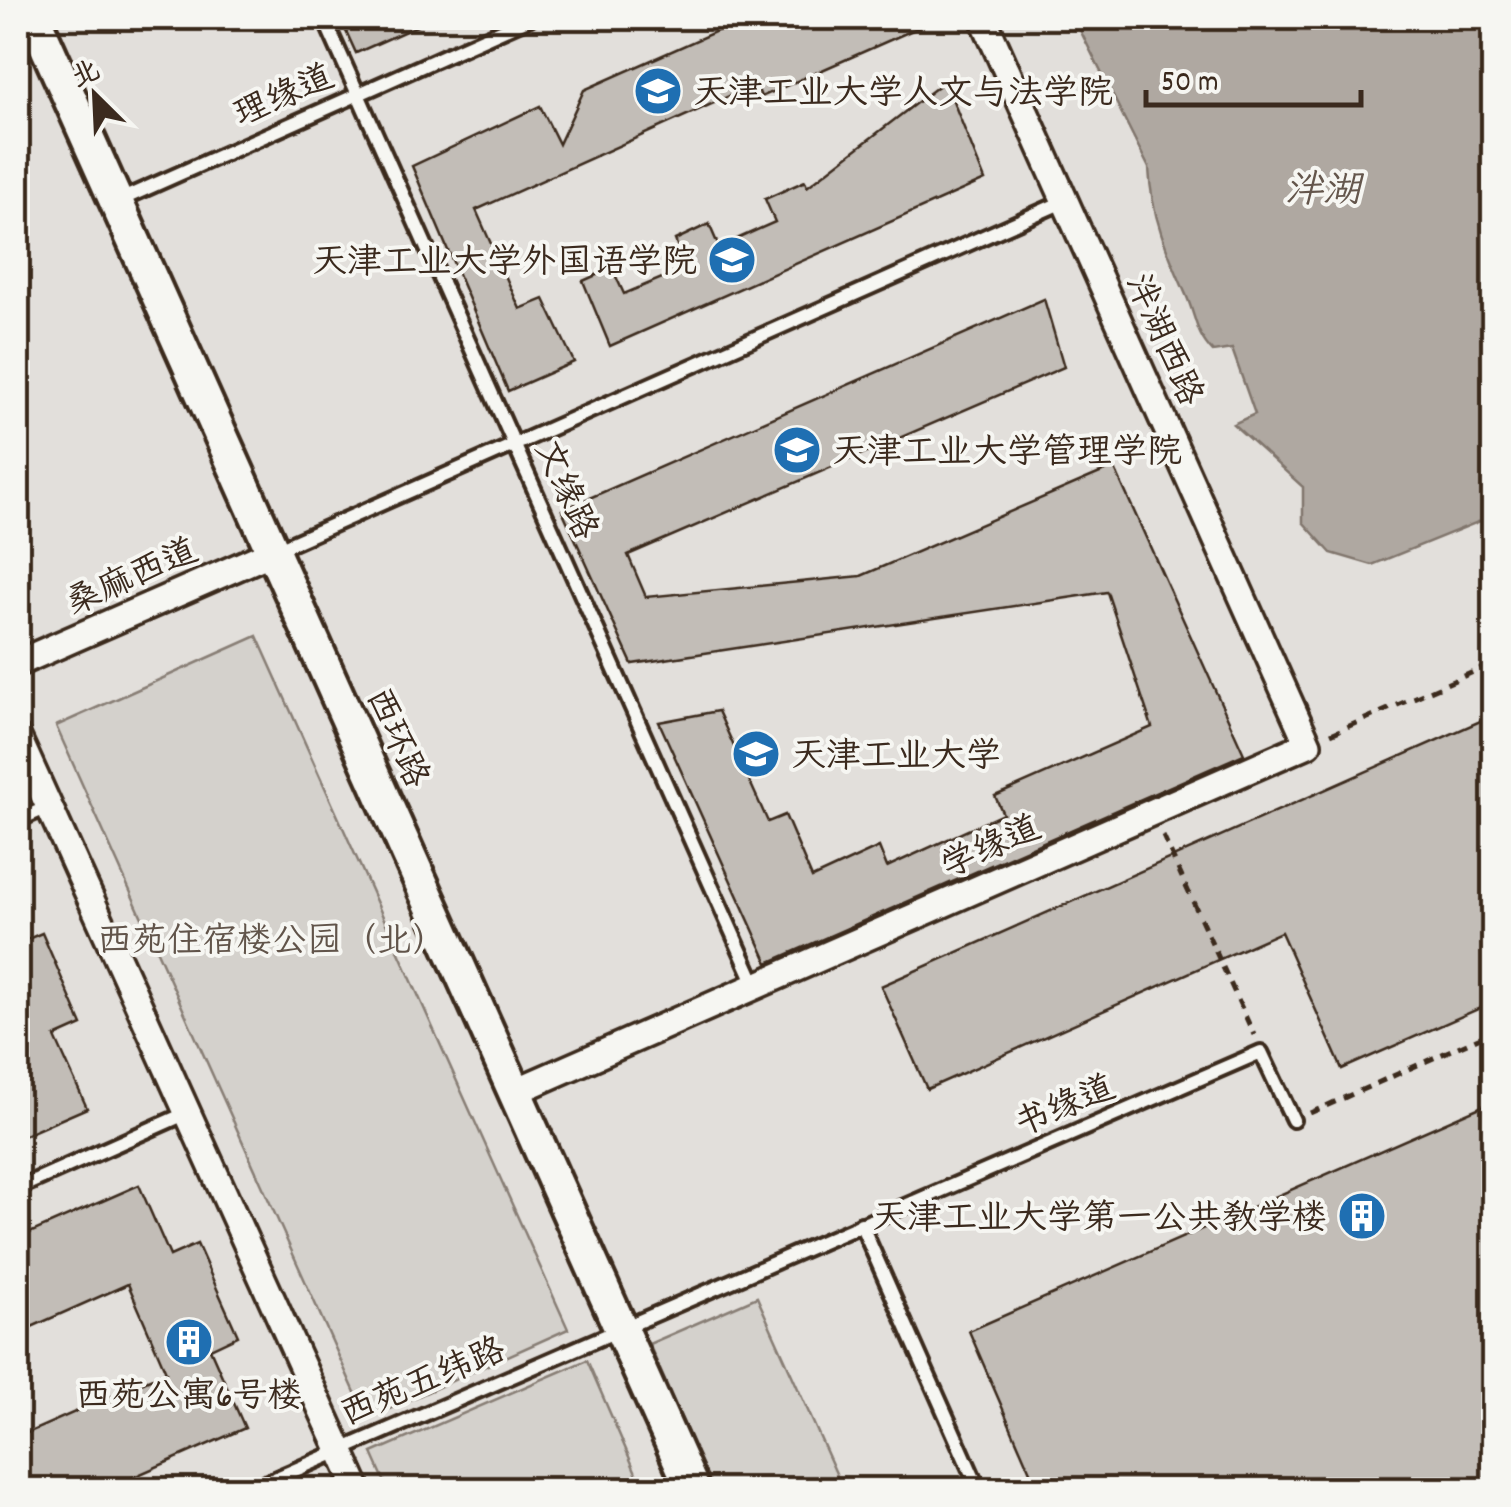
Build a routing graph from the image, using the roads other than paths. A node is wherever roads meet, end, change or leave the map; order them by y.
1 (34, 18) edge
2 (324, 18) edge
3 (530, 18) edge
4 (983, 18) edge
5 (358, 93) junction
6 (1066, 201) junction
7 (116, 202) junction
8 (515, 444) junction
9 (272, 552) junction
10 (18, 664) edge
11 (18, 738) edge
12 (1308, 744) joint
13 (48, 806) junction
14 (18, 820) edge
15 (756, 986) junction
16 (514, 1092) junction
17 (187, 1113) junction
18 (1293, 1120) road end
19 (18, 1188) edge
20 (861, 1224) junction
21 (620, 1327) junction
22 (339, 1449) junction
23 (248, 1490) edge
24 (358, 1490) edge
25 (693, 1490) edge
26 (979, 1490) edge

1 - 7 street, 西环路
2 - 5 lane, 文缘路
3 - 5 lane, 理缘道
4 - 6 street, 泮湖西路
5 - 7 lane, 理缘道
5 - 8 lane, 文缘路
6 - 8 lane
6 - 12 street, 泮湖西路
7 - 9 street, 西环路
8 - 9 lane
8 - 15 lane, 文缘路
9 - 10 street, 桑麻西道
9 - 16 street, 西环路
11 - 13 street
12 - 15 street, 学缘道
13 - 14 lane
13 - 17 street
15 - 16 street, 学缘道
16 - 21 street, 西环路
17 - 19 lane
17 - 22 street
18 - 20 lane, 书缘道
20 - 21 lane, 书缘道
20 - 26 lane
21 - 22 lane, 西苑五纬路
21 - 25 street, 西环路
22 - 23 lane, 西苑五纬路
22 - 24 street

